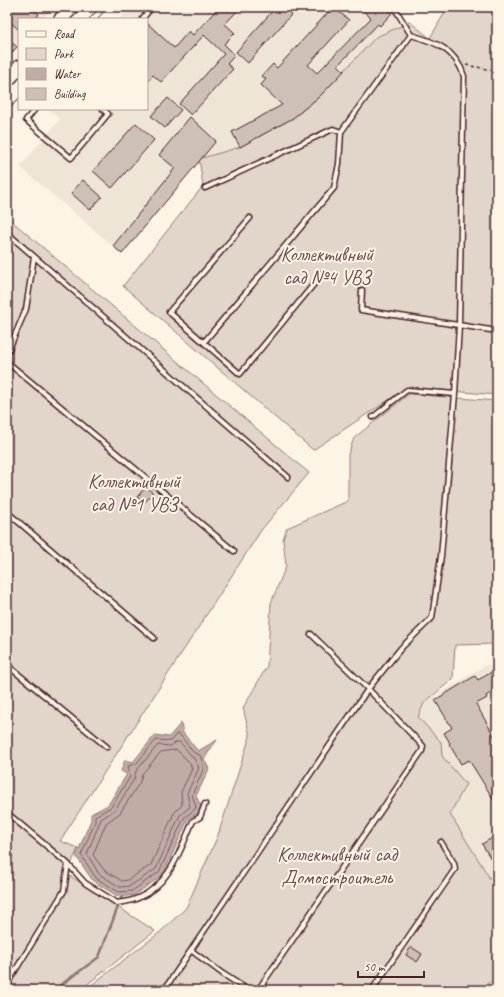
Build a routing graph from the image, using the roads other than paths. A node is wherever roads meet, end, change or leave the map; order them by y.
1 (72, 7) edge
2 (152, 7) edge
3 (394, 7) edge
4 (62, 18) edge
5 (143, 18) edge
6 (411, 35) junction
7 (18, 68) edge
8 (7, 81) edge
9 (34, 110) edge
10 (104, 110) edge
11 (341, 132) junction
12 (205, 188) dead end
13 (250, 218) dead end
14 (7, 233) edge
15 (34, 257) junction
16 (323, 273) dead end
17 (362, 290) dead end
18 (459, 324) junction
19 (497, 331) edge
20 (204, 342) junction
21 (7, 354) edge
22 (7, 362) edge
23 (455, 394) junction
24 (373, 418) dead end
25 (288, 477) dead end
26 (7, 512) edge
27 (234, 551) dead end
28 (311, 634) dead end
29 (154, 638) dead end
30 (7, 665) edge
31 (368, 689) junction
32 (107, 747) dead end
33 (205, 804) dead end
34 (7, 813) edge
35 (441, 842) dead end
36 (68, 864) junction
37 (192, 951) junction
38 (7, 984) edge
39 (164, 990) edge
40 (248, 990) edge
41 (258, 990) edge
42 (372, 990) edge

1 - 4 main road
2 - 5 lane
3 - 6 lane
6 - 11 lane
6 - 18 lane
7 - 8 main road
9 - 10 lane
11 - 12 lane
11 - 20 lane
13 - 20 lane
14 - 15 lane
15 - 21 lane
15 - 25 lane
16 - 20 lane
17 - 18 lane
18 - 19 lane
18 - 23 lane
22 - 27 lane
23 - 24 lane
23 - 31 lane
26 - 29 lane
28 - 31 lane
30 - 32 lane
31 - 37 lane
31 - 41 lane
33 - 36 lane
34 - 36 lane
35 - 42 lane
36 - 38 lane
37 - 39 lane
37 - 40 lane

